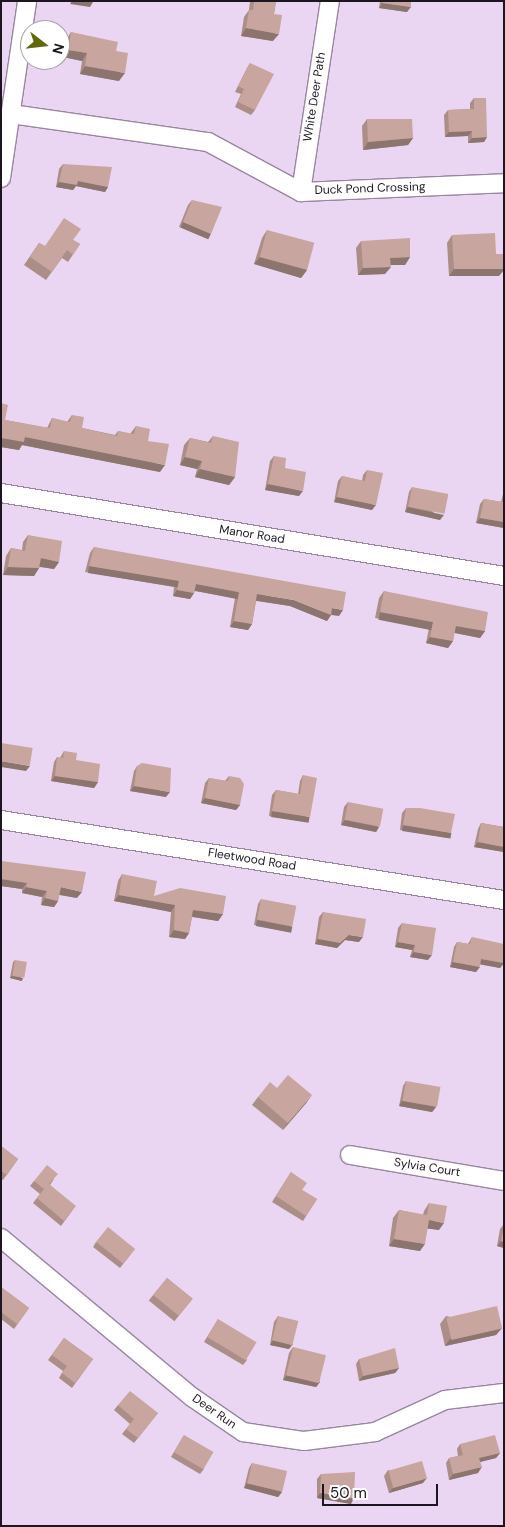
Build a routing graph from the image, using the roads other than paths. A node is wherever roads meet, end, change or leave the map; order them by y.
1 (27, 1) edge
2 (330, 1) edge
3 (11, 114) junction
4 (1, 178) edge
5 (504, 184) edge
6 (301, 192) junction
7 (1, 493) edge
8 (504, 576) edge
9 (1, 820) edge
10 (504, 900) edge
11 (350, 1155) dead end
12 (504, 1181) edge
13 (1, 1238) edge
14 (504, 1393) edge

1 - 3 street
2 - 6 street, White Deer Path
3 - 4 street
3 - 6 street, Duck Pond Crossing
5 - 6 street, Duck Pond Crossing
7 - 8 street, Manor Road
9 - 10 street, Fleetwood Road
11 - 12 street, Sylvia Court
13 - 14 street, Deer Run

